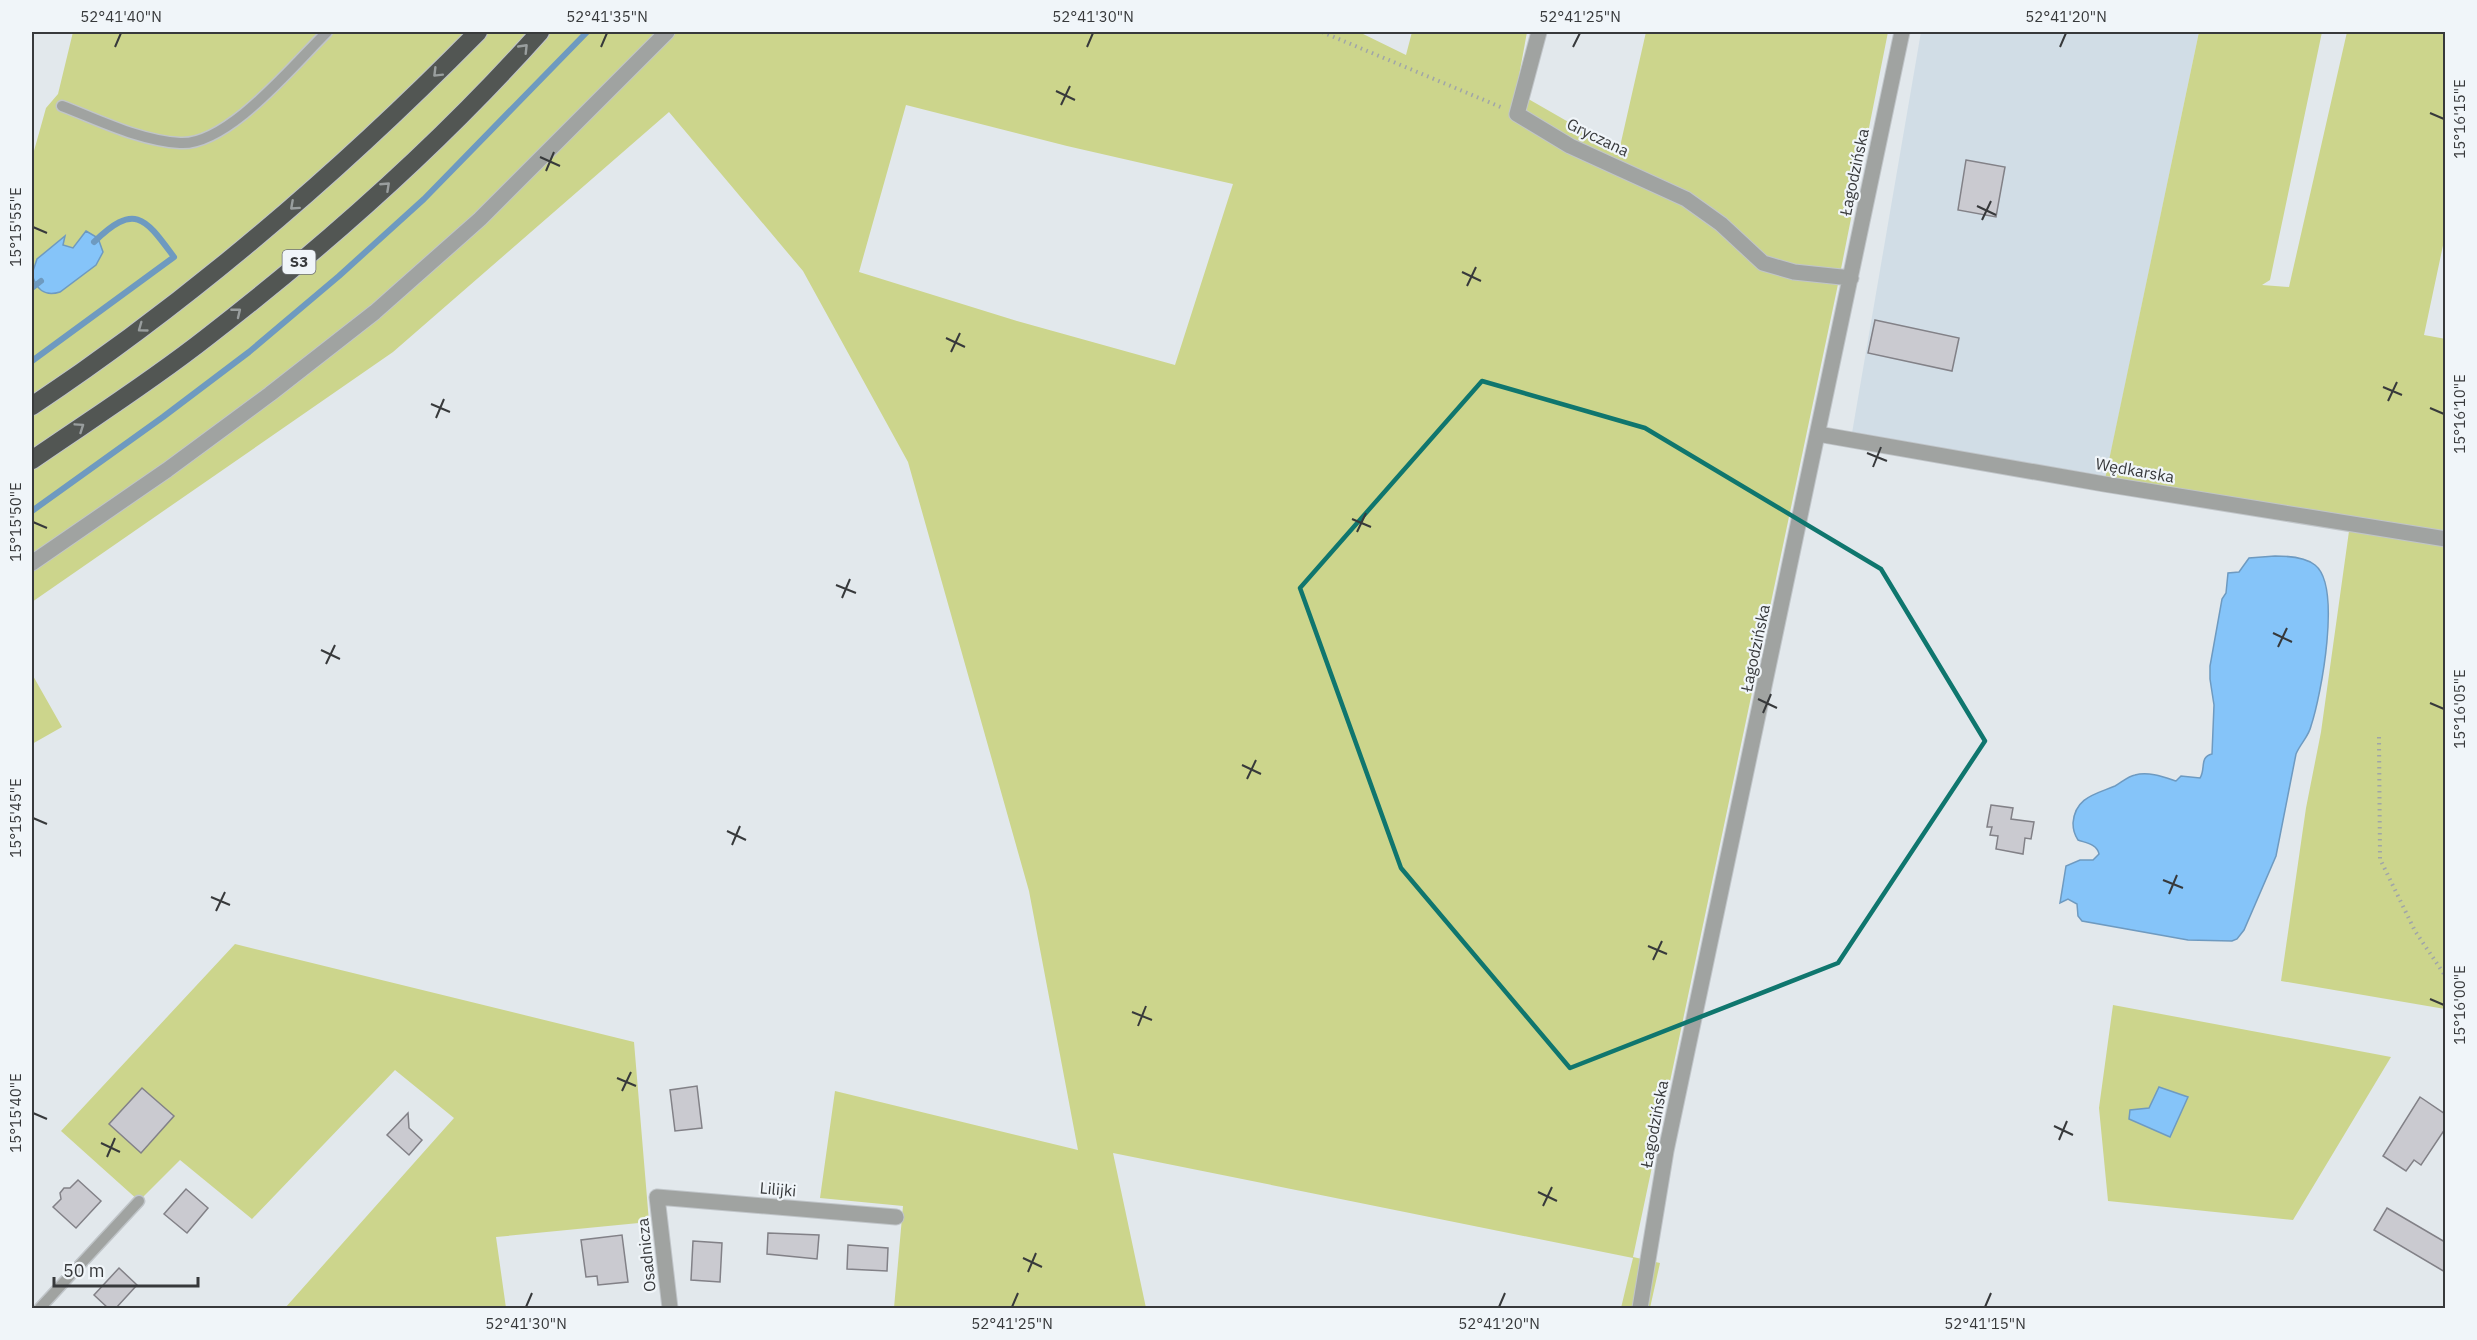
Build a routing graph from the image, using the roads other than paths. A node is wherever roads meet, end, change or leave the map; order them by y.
1 (327, 32) edge
2 (478, 32) edge
3 (540, 32) edge
4 (667, 32) edge
5 (1539, 32) edge
6 (1902, 32) edge
7 (62, 105) dead end
8 (1851, 278) junction
9 (32, 406) edge
10 (1818, 434) junction
11 (32, 460) edge
12 (2445, 539) edge
13 (32, 563) edge
14 (657, 1197) joint
15 (139, 1201) dead end
16 (896, 1217) dead end
17 (40, 1308) edge
18 (670, 1308) edge
19 (1640, 1308) edge

1 - 7 lane
2 -> 9 highway
11 -> 3 highway, S3
4 - 13 street
5 - 8 street, Gryczana
6 - 8 street, Łagodzińska
8 - 10 street, Łagodzińska
10 - 12 street, Wędkarska
10 - 19 street, Łagodzińska
14 - 16 street, Lilijki
14 - 18 street, Osadnicza
15 - 17 lane

